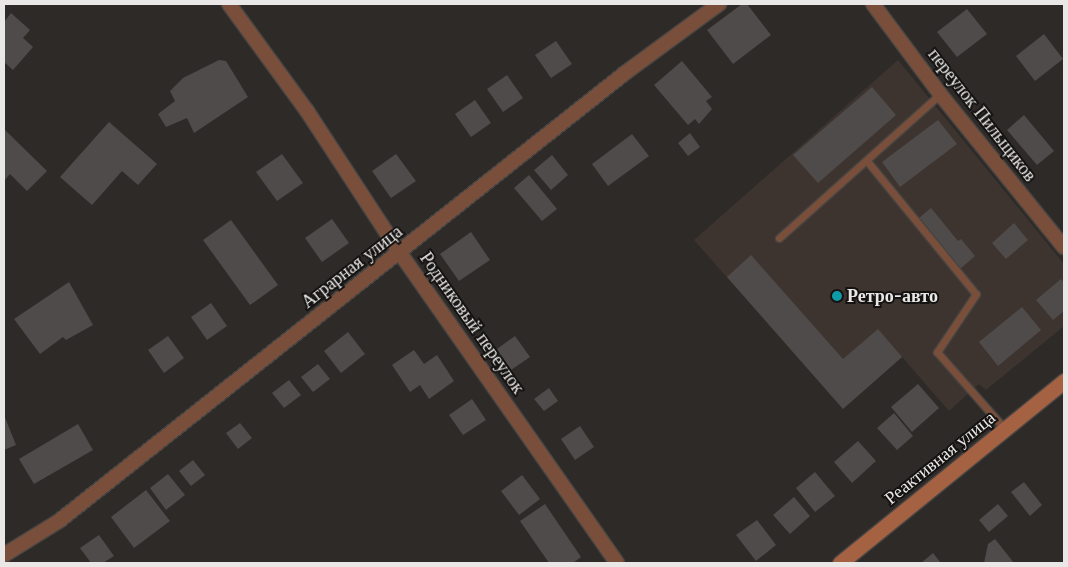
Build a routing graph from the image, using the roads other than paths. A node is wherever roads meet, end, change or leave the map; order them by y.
1 (228, 4) edge
2 (719, 4) edge
3 (873, 4) edge
4 (940, 94) junction
5 (867, 161) junction
6 (779, 238) dead end
7 (1064, 247) edge
8 (400, 253) junction
9 (1064, 381) edge
10 (1005, 429) junction
11 (4, 555) edge
12 (617, 563) edge
13 (840, 563) edge

1 - 8 street, Родниковый переулок
2 - 8 street, Аграрная улица
3 - 4 street, переулок Пильщиков
4 - 5 lane
4 - 7 street, переулок Пильщиков
5 - 6 lane
5 - 10 lane
8 - 11 street, Аграрная улица
8 - 12 street, Родниковый переулок
9 - 10 main road, Реактивная улица
10 - 13 main road, Реактивная улица

